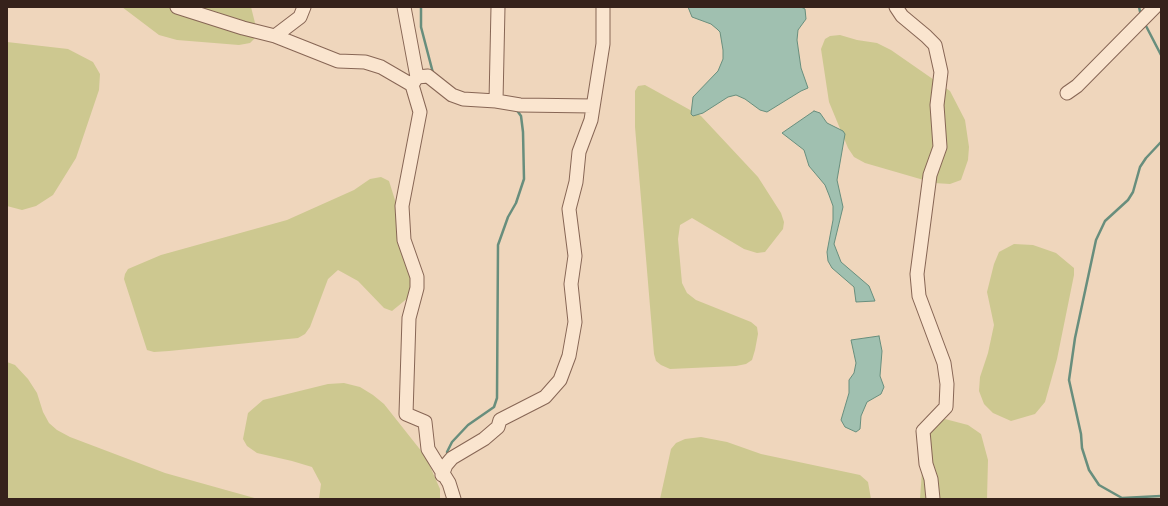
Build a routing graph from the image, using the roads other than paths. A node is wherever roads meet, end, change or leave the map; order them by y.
1 (177, 7) edge
2 (304, 7) edge
3 (404, 7) edge
4 (498, 7) edge
5 (603, 7) edge
6 (896, 7) edge
7 (1154, 7) edge
8 (275, 36) junction
9 (415, 81) junction
10 (1066, 93) dead end
11 (496, 101) junction
12 (593, 106) junction
13 (442, 475) junction
14 (454, 499) edge
15 (933, 499) edge

1 - 8 street
2 - 8 street
3 - 9 street
4 - 11 street
5 - 12 street
6 - 15 street
7 - 10 street
8 - 9 street
9 - 11 street
9 - 13 street
11 - 12 street
12 - 13 street
13 - 14 street

